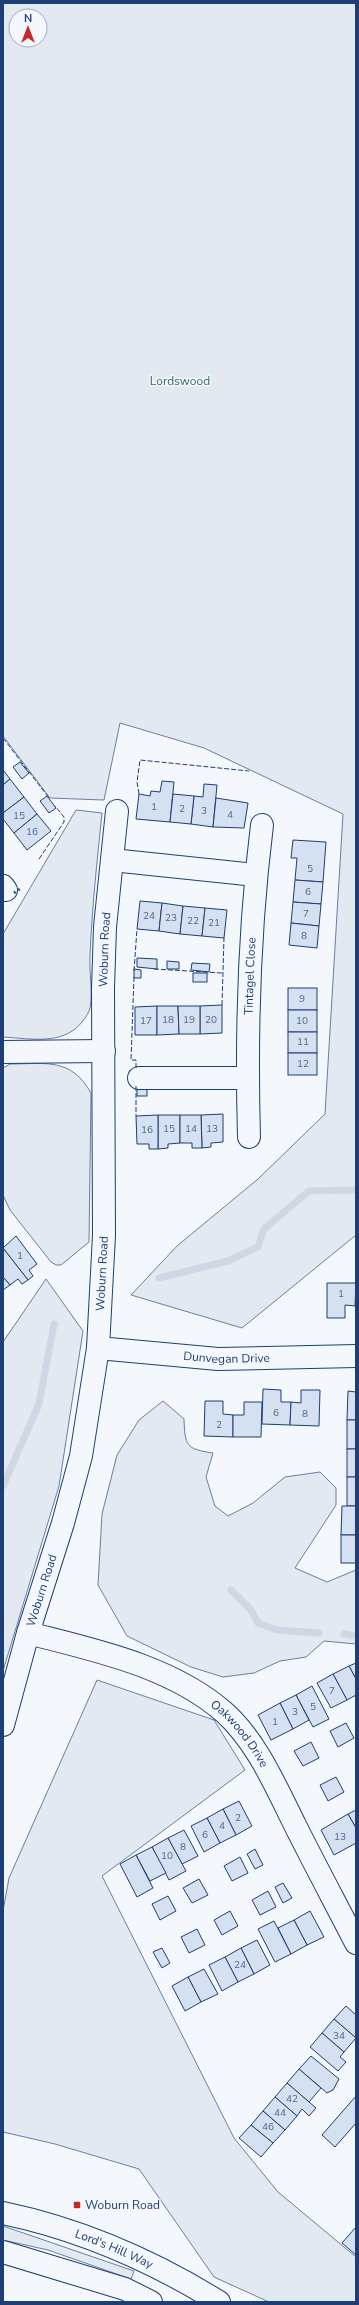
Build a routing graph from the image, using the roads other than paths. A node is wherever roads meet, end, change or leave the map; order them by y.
1 (116, 811) dead end
2 (262, 825) dead end
3 (112, 860) junction
4 (256, 875) junction
5 (104, 1051) junction
6 (3, 1052) edge
7 (139, 1078) dead end
8 (247, 1078) junction
9 (249, 1137) dead end
10 (98, 1348) junction
11 (356, 1356) edge
12 (28, 1633) junction
13 (3, 1724) edge
14 (356, 1943) edge
15 (3, 2213) edge
16 (3, 2252) edge
17 (151, 2302) edge
18 (219, 2302) edge

1 - 3 street, Woburn Road
2 - 4 street, Tintagel Close
3 - 4 street
3 - 5 street, Woburn Road
4 - 8 street, Tintagel Close
5 - 6 street
5 - 10 street, Woburn Road
7 - 8 street
8 - 9 street, Tintagel Close
10 - 11 street, Dunvegan Drive
10 - 12 street, Woburn Road
12 - 13 street, Woburn Road
12 - 14 street, Oakwood Drive
15 - 18 street, Lord's Hill Way
16 - 17 street

